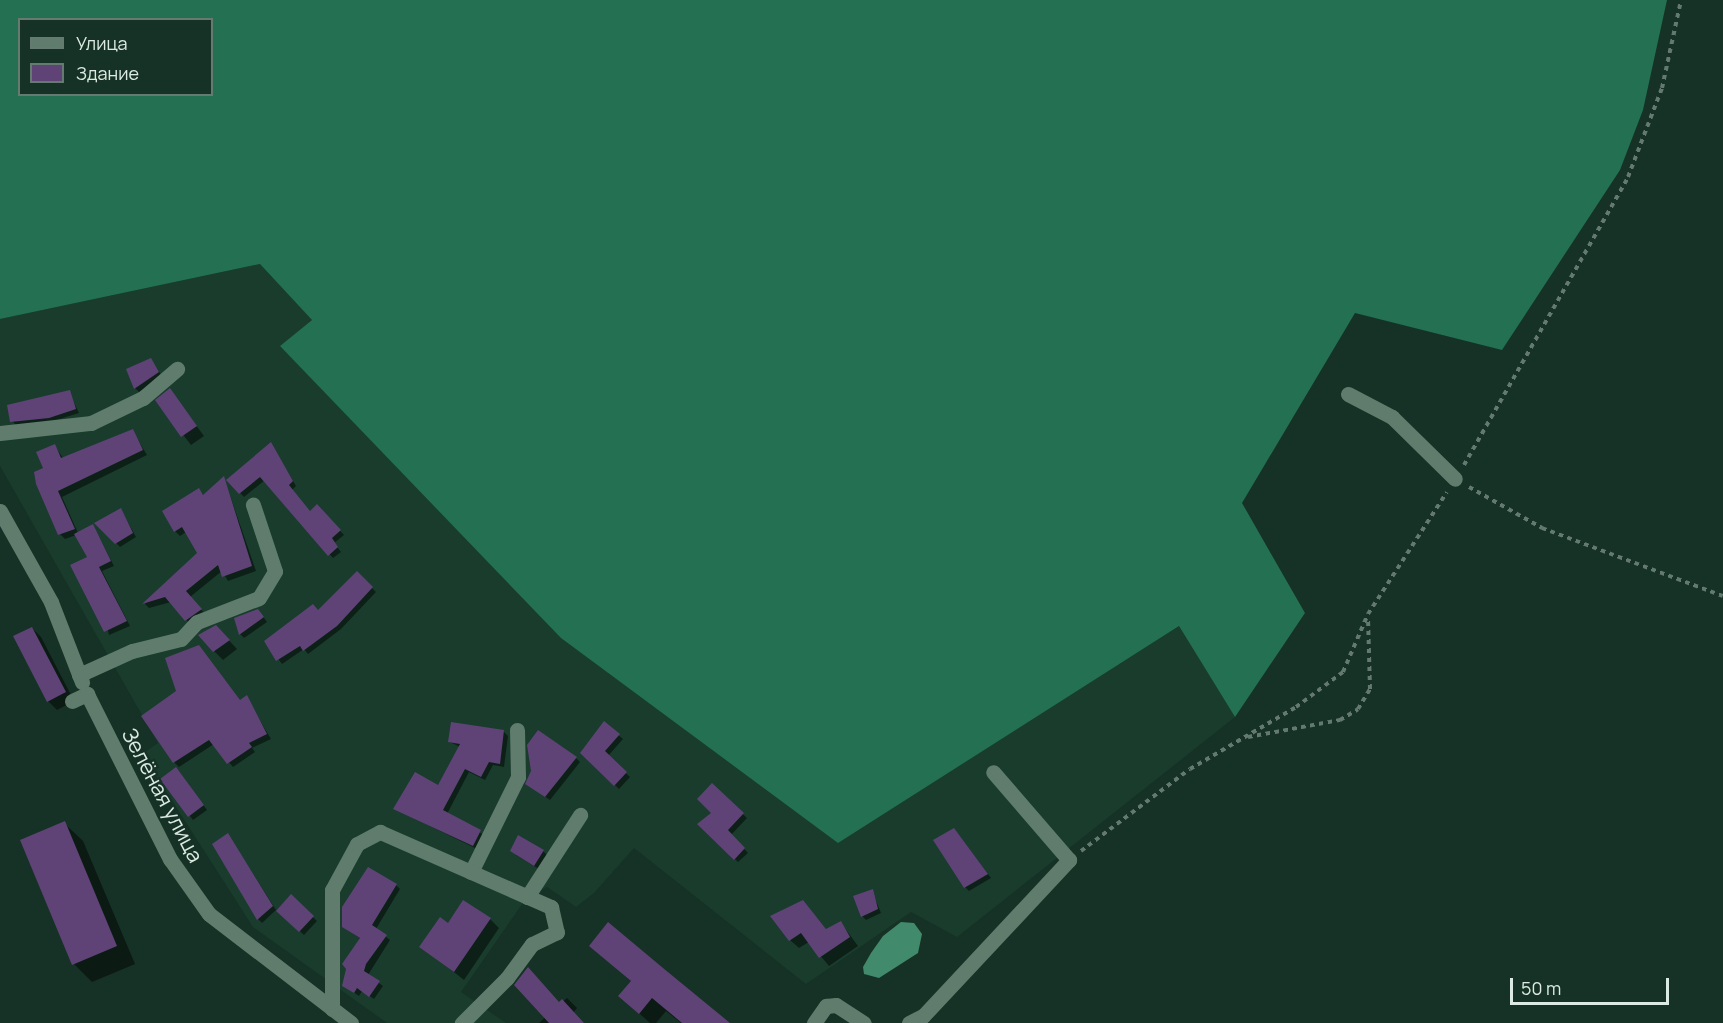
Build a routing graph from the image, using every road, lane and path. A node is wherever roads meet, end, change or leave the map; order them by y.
1 (177, 369) dead end
2 (1348, 393) dead end
3 (0, 434) edge
4 (1455, 479) joint
5 (253, 505) dead end
6 (0, 511) edge
7 (1723, 596) edge
8 (1368, 615) dead end
9 (79, 675) junction
10 (87, 694) junction
11 (72, 701) dead end
12 (518, 730) dead end
13 (1243, 738) dead end
14 (993, 772) dead end
15 (580, 815) dead end
16 (471, 872) junction
17 (527, 897) junction
18 (332, 1009) junction
19 (351, 1023) edge
20 (462, 1023) edge
21 (814, 1023) edge
22 (864, 1023) edge
23 (909, 1023) edge

1 - 3 street
2 - 4 street
4 - 7 path
5 - 9 street
6 - 9 street, Зелёная улица
8 - 13 path
9 - 10 street, Зелёная улица
10 - 11 street
10 - 18 street, Зелёная улица
12 - 16 street
14 - 23 street
15 - 17 street
16 - 17 street
16 - 18 street
17 - 20 street
18 - 19 street, Зелёная улица
21 - 22 street

